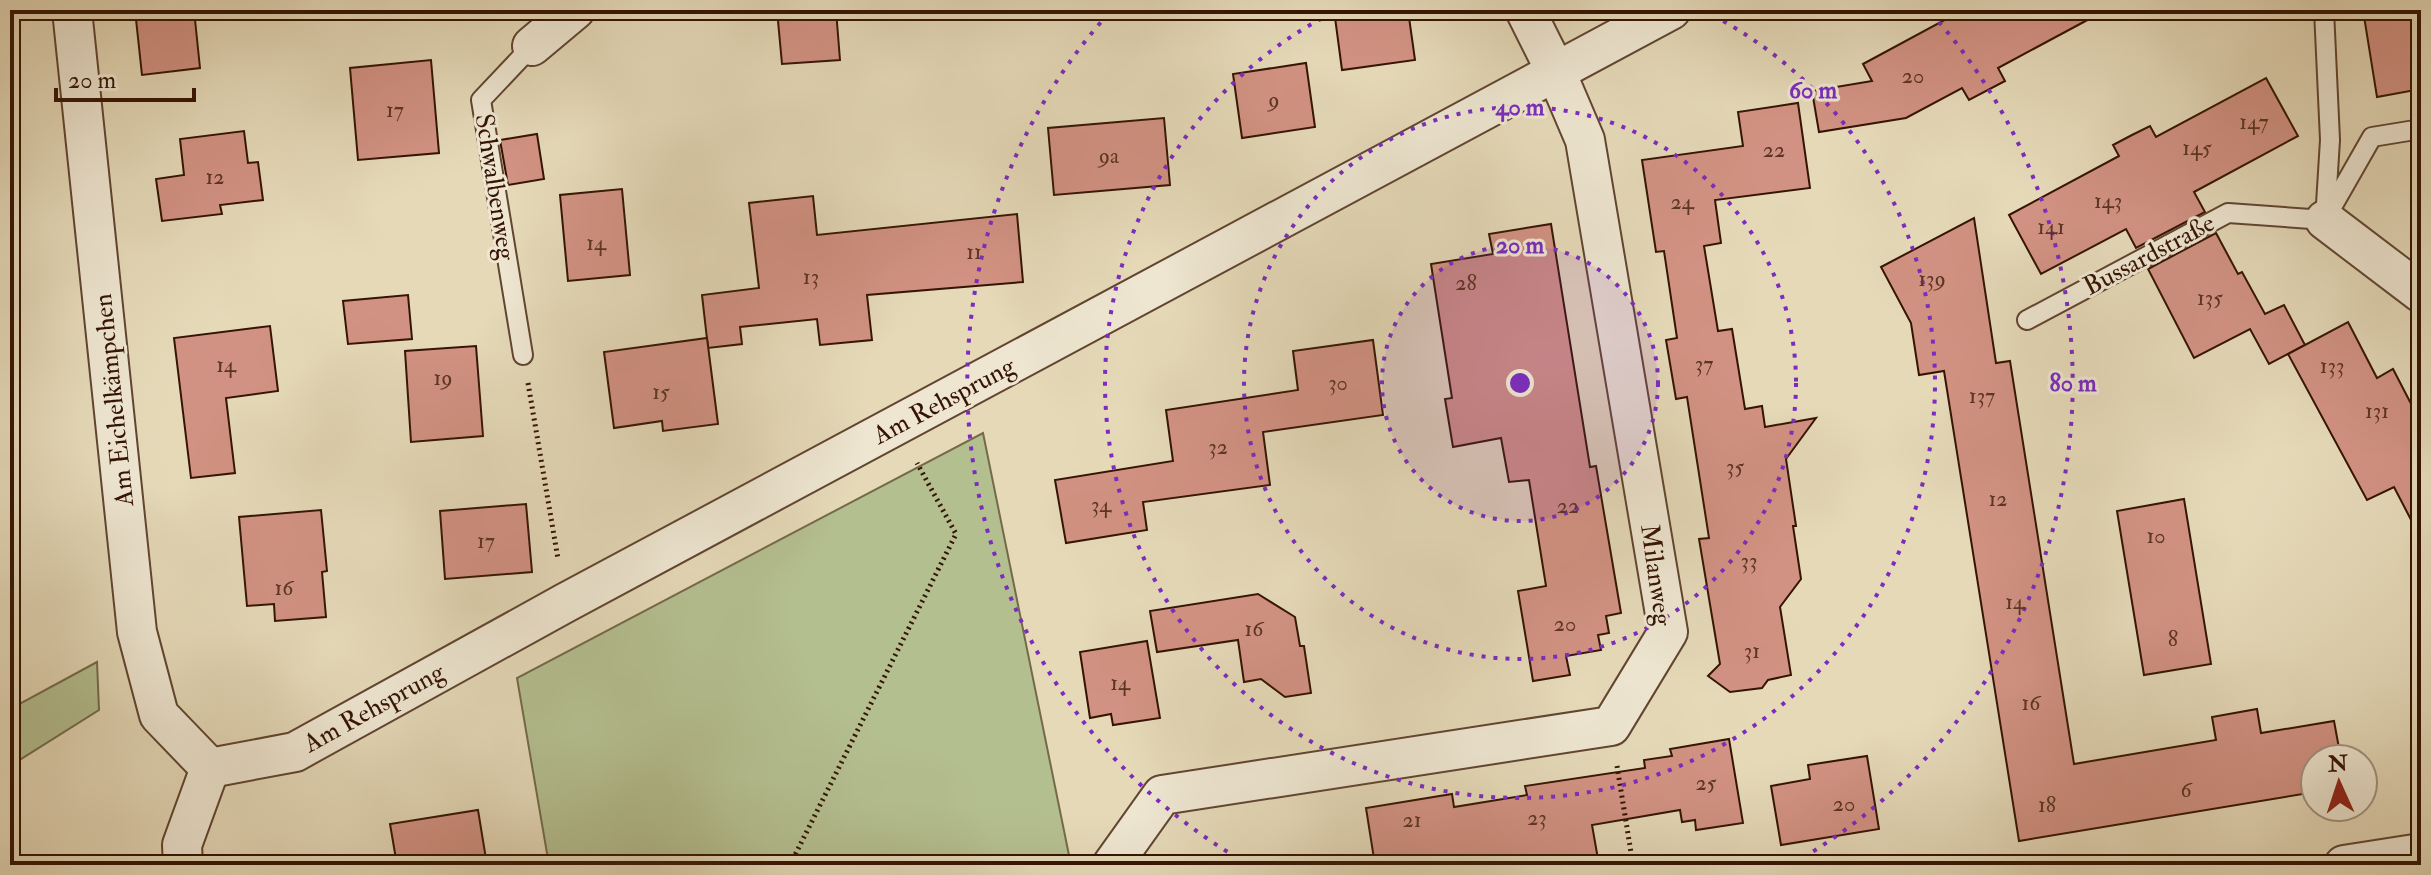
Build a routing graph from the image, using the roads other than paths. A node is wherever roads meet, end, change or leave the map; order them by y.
1 (72, 10) edge
2 (575, 10) edge
3 (1525, 10) edge
4 (1671, 10) edge
5 (2324, 10) edge
6 (532, 46) joint
7 (1556, 72) junction
8 (2421, 129) edge
9 (2325, 220) junction
10 (2421, 293) edge
11 (2027, 320) dead end
12 (523, 355) road end
13 (210, 768) junction
14 (2421, 853) edge
15 (183, 865) edge
16 (1112, 865) edge
17 (2344, 865) edge

1 - 13 street, Am Eichelkämpchen
2 - 6 street, Schwalbenweg
3 - 7 street
4 - 7 street, Am Rehsprung
5 - 9 lane
6 - 12 lane, Schwalbenweg
7 - 13 street, Am Rehsprung
7 - 16 street, Milanweg
8 - 9 lane
9 - 10 street
9 - 11 lane, Bussardstraße
13 - 15 street
14 - 17 street

